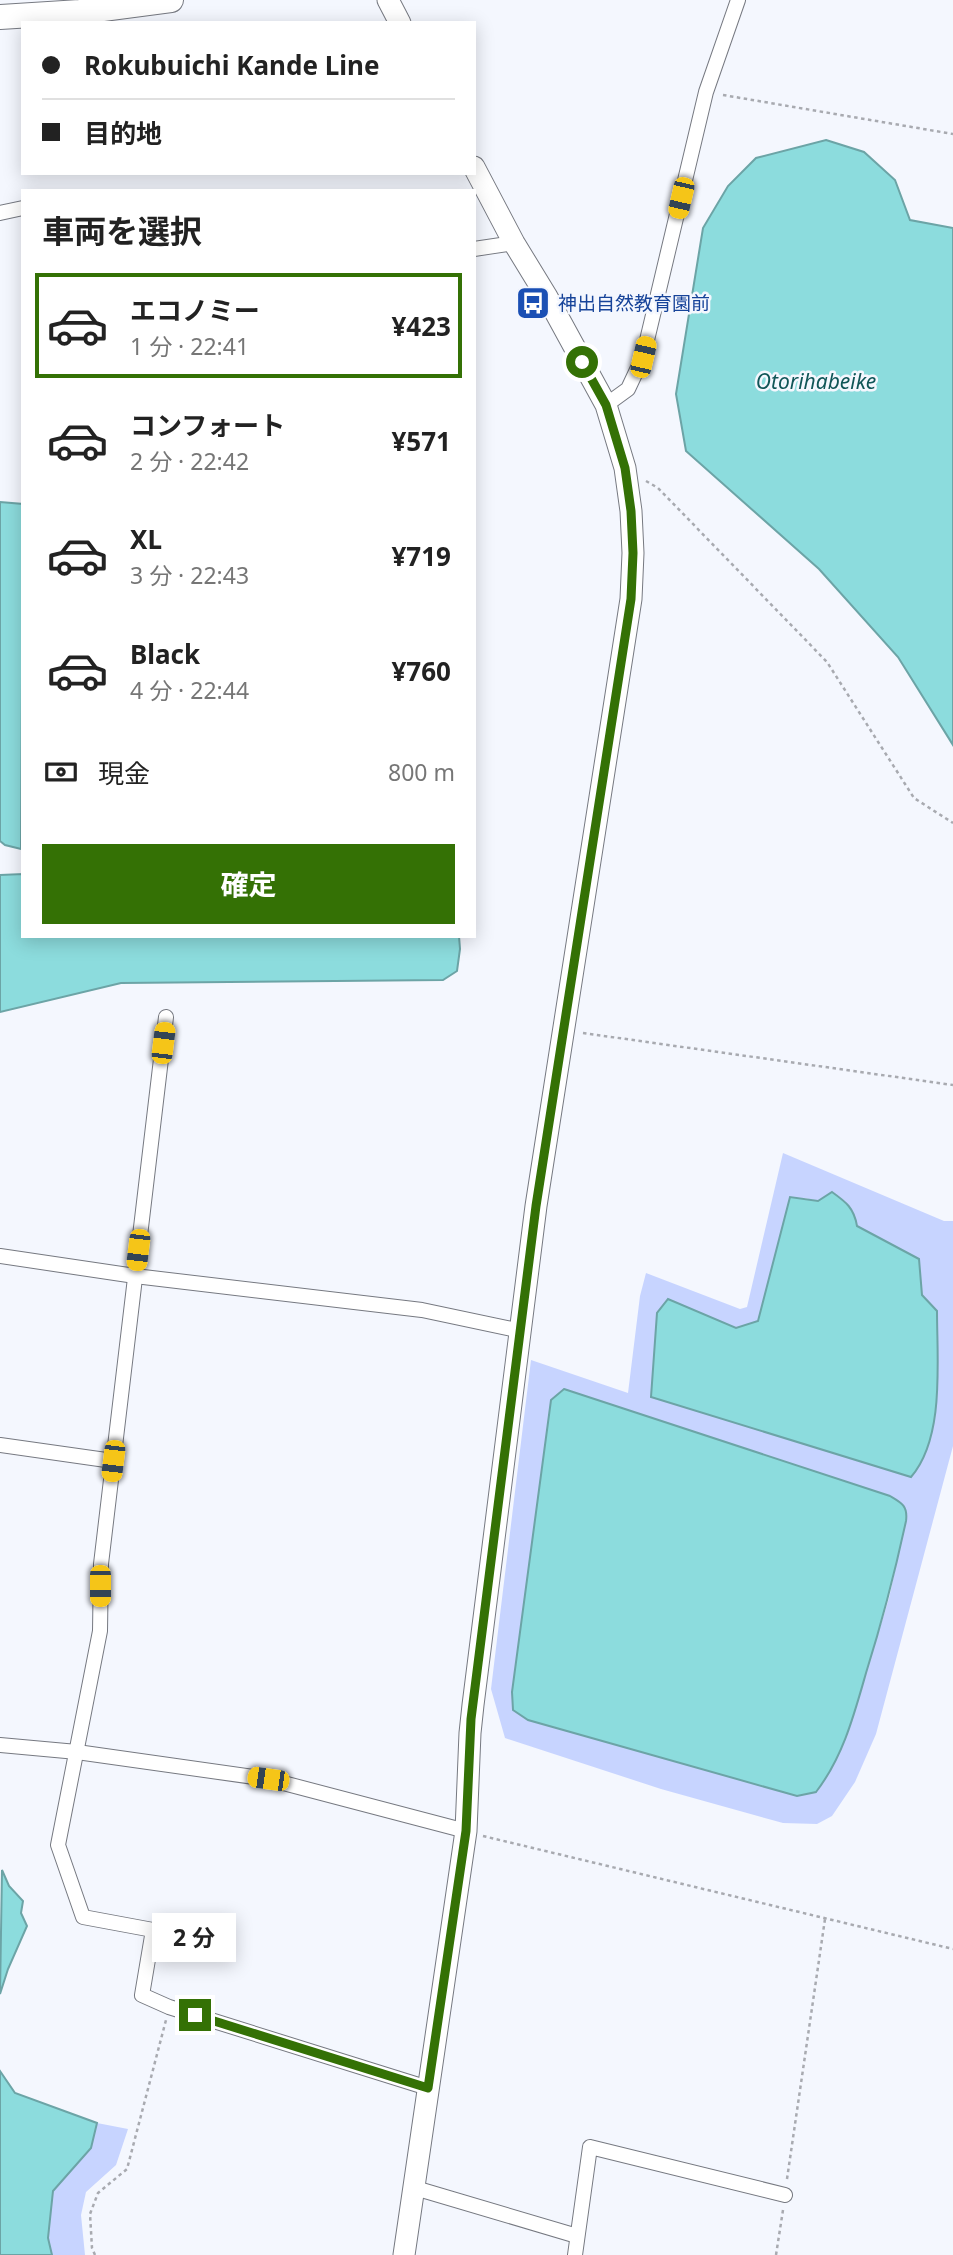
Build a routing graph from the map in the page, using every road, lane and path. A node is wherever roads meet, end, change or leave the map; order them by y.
1 (171, 0) edge
2 (388, 0) edge
3 (738, 0) edge
4 (0, 17) edge
5 (399, 21) edge
6 (706, 92) junction
7 (953, 134) edge
8 (476, 171) edge
9 (21, 208) edge
10 (0, 213) edge
11 (514, 243) junction
12 (476, 250) edge
13 (606, 405) junction
14 (625, 468) junction
15 (953, 823) edge
16 (166, 1017) dead end
17 (563, 1030) junction
18 (953, 1085) edge
19 (0, 1255) edge
20 (135, 1276) junction
21 (521, 1331) junction
22 (0, 1445) edge
23 (113, 1461) junction
24 (0, 1745) edge
25 (77, 1752) junction
26 (466, 1831) junction
27 (825, 1919) junction
28 (953, 1949) edge
29 (169, 2007) junction
30 (428, 2088) junction
31 (415, 2188) junction
32 (785, 2195) junction
33 (577, 2236) junction
34 (95, 2255) edge
35 (404, 2255) edge
36 (575, 2255) edge
37 (776, 2255) edge

1 - 4 highway
2 - 5 main road
3 - 6 street
6 - 7 path
6 - 13 street
8 - 11 main road
9 - 10 street
11 - 12 street
11 - 13 main road
13 - 14 main road
14 - 15 path
14 - 17 main road
16 - 20 street
17 - 18 path
17 - 21 main road
19 - 20 street
20 - 21 street
20 - 23 street
21 - 26 main road
22 - 23 street
23 - 25 street
24 - 25 street
25 - 26 street
25 - 29 street
26 - 27 path
26 - 30 main road
27 - 28 path
27 - 32 path
29 - 30 street
29 - 34 path
30 - 31 main road
31 - 33 street
31 - 35 main road
32 - 33 street
32 - 37 path
33 - 36 street

